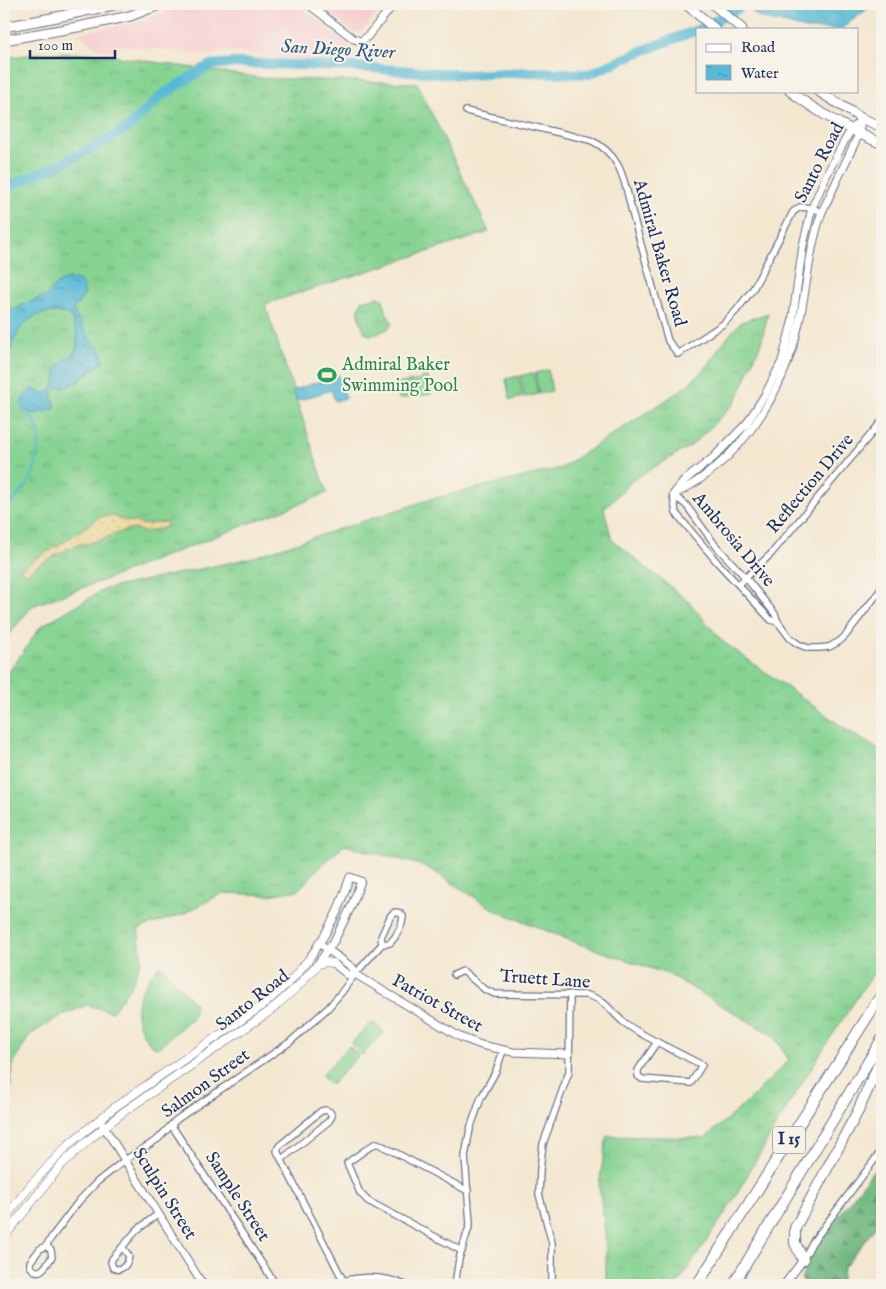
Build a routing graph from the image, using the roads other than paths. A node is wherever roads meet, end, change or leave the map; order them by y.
1 (118, 4) edge
2 (161, 4) edge
3 (308, 4) edge
4 (394, 4) edge
5 (686, 4) edge
6 (714, 4) edge
7 (4, 27) edge
8 (714, 28) edge
9 (741, 28) edge
10 (4, 40) edge
11 (791, 92) edge
12 (820, 92) edge
13 (466, 112) dead end
14 (861, 118) junction
15 (882, 127) edge
16 (855, 132) junction
17 (882, 144) edge
18 (812, 208) junction
19 (822, 212) junction
20 (882, 421) edge
21 (673, 494) junction
22 (746, 578) junction
23 (739, 584) junction
24 (882, 588) edge
25 (778, 622) junction
26 (319, 943) junction
27 (382, 944) junction
28 (328, 949) junction
29 (309, 959) joint
30 (333, 963) joint
31 (317, 965) junction
32 (354, 974) junction
33 (454, 975) dead end
34 (570, 994) junction
35 (882, 994) edge
36 (882, 1039) edge
37 (657, 1042) junction
38 (503, 1051) junction
39 (569, 1054) junction
40 (882, 1057) edge
41 (99, 1119) junction
42 (172, 1126) junction
43 (104, 1128) junction
44 (882, 1150) edge
45 (282, 1158) junction
46 (125, 1160) junction
47 (468, 1191) junction
48 (158, 1214) junction
49 (4, 1219) edge
50 (4, 1237) edge
51 (46, 1246) junction
52 (122, 1247) dead end
53 (462, 1251) junction
54 (803, 1260) junction
55 (344, 1280) junction
56 (203, 1285) edge
57 (276, 1285) edge
58 (327, 1285) edge
59 (405, 1285) edge
60 (455, 1285) edge
61 (552, 1285) edge
62 (696, 1285) edge
63 (732, 1285) edge
64 (784, 1285) edge

1 - 7 main road
2 - 10 main road
3 - 4 street
5 - 8 main road
6 - 9 main road
11 - 16 main road
12 - 14 main road
13 - 18 street, Admiral Baker Road
14 - 15 main road
14 - 16 street, Santo Road
16 - 17 main road
16 - 18 street, Santo Road
16 - 19 street, Santo Road
18 - 19 street
18 - 21 street, Santo Road
19 - 21 street, Santo Road
20 - 22 street, Reflection Drive
21 - 22 street, Ambrosia Drive
21 - 23 street, Ambrosia Drive
22 - 23 street, Reflection Drive
22 - 25 street, Ambrosia Drive
23 - 25 street, Ambrosia Drive
24 - 25 street, Ambrosia Drive
26 - 28 street, Patriot Street
26 - 28 street, Santo Road
26 - 29 street, Santo Road
27 - 27 street, Salmon Street
27 - 32 street, Salmon Street
28 - 31 street, Santo Road
28 - 32 street, Patriot Street
29 - 41 main road, Santo Road
30 - 31 main road
30 - 32 street, Patriot Street
31 - 43 main road, Santo Road
32 - 38 street, Patriot Street
32 - 42 street, Salmon Street
33 - 34 street, Truett Lane
34 - 37 street, Truett Lane
34 - 39 street
35 - 62 highway, I 15
36 - 63 highway, I 15
37 - 37 street, Truett Lane
38 - 39 street, Patriot Street
38 - 47 street
39 - 61 street
40 - 54 highway
41 - 43 street, Sculpin Street
41 - 49 main road, Santo Road
42 - 46 street, Salmon Street
42 - 57 street, Sample Street
43 - 46 street, Sculpin Street
43 - 50 main road, Santo Road
44 - 54 street
45 - 45 street
45 - 55 street
46 - 48 street, Sculpin Street
46 - 51 street, Salmon Street
47 - 53 street
47 - 53 street
48 - 52 street
48 - 56 street, Sculpin Street
51 - 51 street, Salmon Street
53 - 60 street
54 - 64 street
55 - 58 street
55 - 59 street

